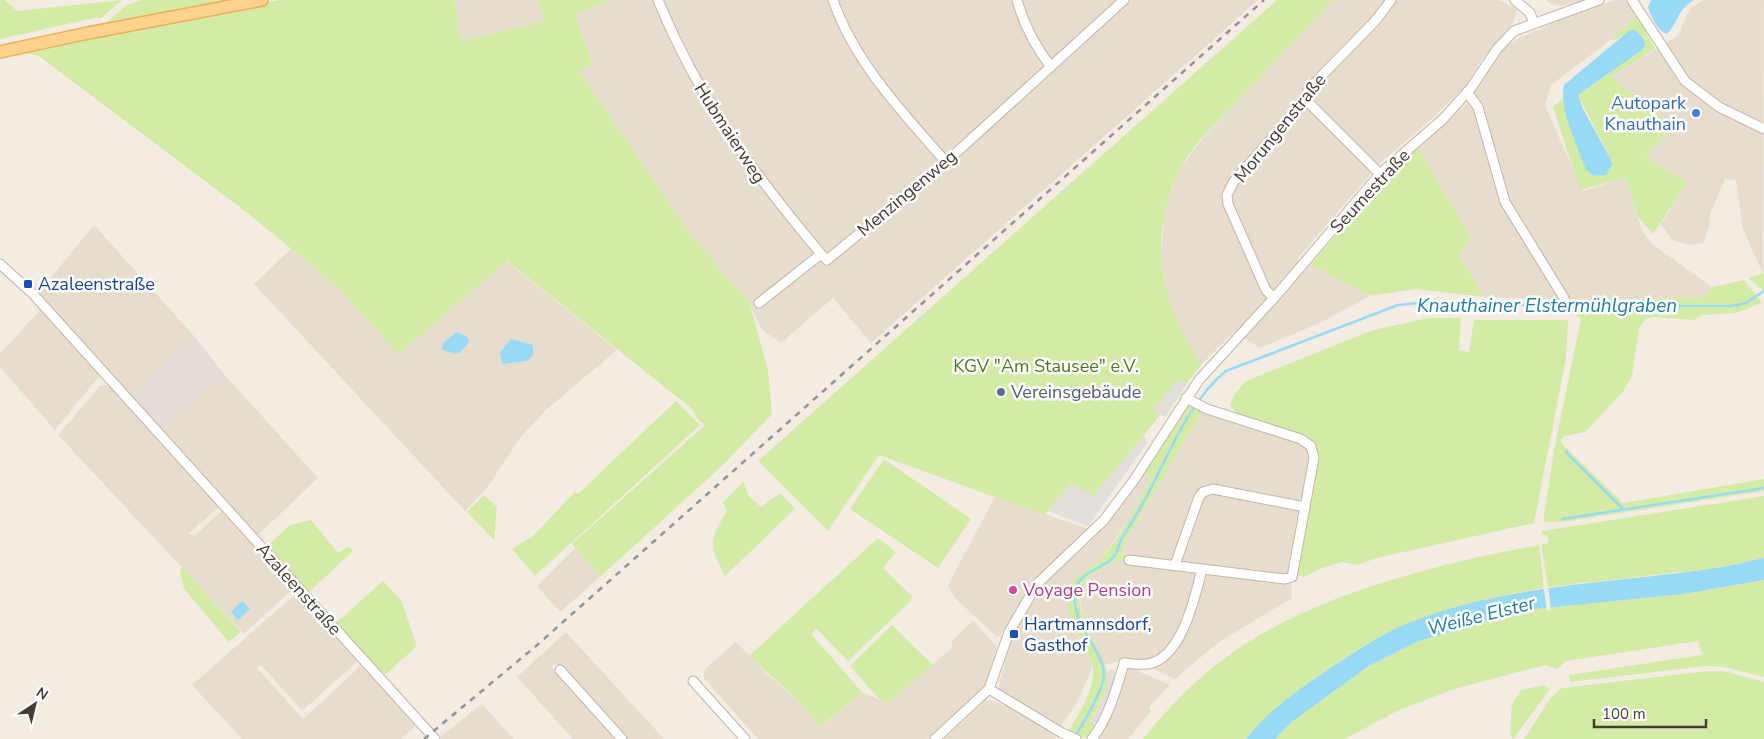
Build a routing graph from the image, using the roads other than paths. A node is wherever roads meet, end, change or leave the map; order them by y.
1 (262, 0) edge
2 (658, 0) edge
3 (833, 0) edge
4 (1017, 0) edge
5 (1124, 0) edge
6 (1391, 0) edge
7 (1515, 0) edge
8 (1600, 0) edge
9 (1632, 0) edge
10 (1534, 23) junction
11 (0, 52) edge
12 (1052, 67) junction
13 (1467, 92) junction
14 (1306, 100) junction
15 (1764, 129) edge
16 (946, 162) junction
17 (1380, 174) junction
18 (820, 254) junction
19 (0, 264) edge
20 (1274, 298) junction
21 (759, 303) dead end
22 (1565, 304) dead end
23 (1194, 402) junction
24 (1305, 507) junction
25 (1129, 560) dead end
26 (1175, 565) junction
27 (1202, 569) junction
28 (560, 670) dead end
29 (693, 681) dead end
30 (989, 689) junction
31 (1067, 737) edge
32 (434, 739) edge
33 (622, 739) edge
34 (746, 739) edge
35 (935, 739) edge
36 (1092, 739) edge

1 - 11 main road
2 - 18 street, Hubmaierweg
3 - 16 street
4 - 12 street
5 - 12 street, Menzingenweg
6 - 14 street, Morungenstraße
7 - 10 street
8 - 10 street, Seumestraße
9 - 15 street
10 - 13 street, Seumestraße
12 - 16 street, Menzingenweg
13 - 17 street, Seumestraße
13 - 22 street
14 - 17 street
14 - 20 street, Morungenstraße
16 - 18 street, Menzingenweg
17 - 20 street, Seumestraße
18 - 21 street, Menzingenweg
19 - 32 street, Azaleenstraße
20 - 23 street, Seumestraße
23 - 24 street
23 - 30 street, Seumestraße
24 - 26 street
24 - 27 street
25 - 26 street
26 - 27 street
27 - 36 street
28 - 33 street
29 - 34 street
30 - 31 street
30 - 35 street

